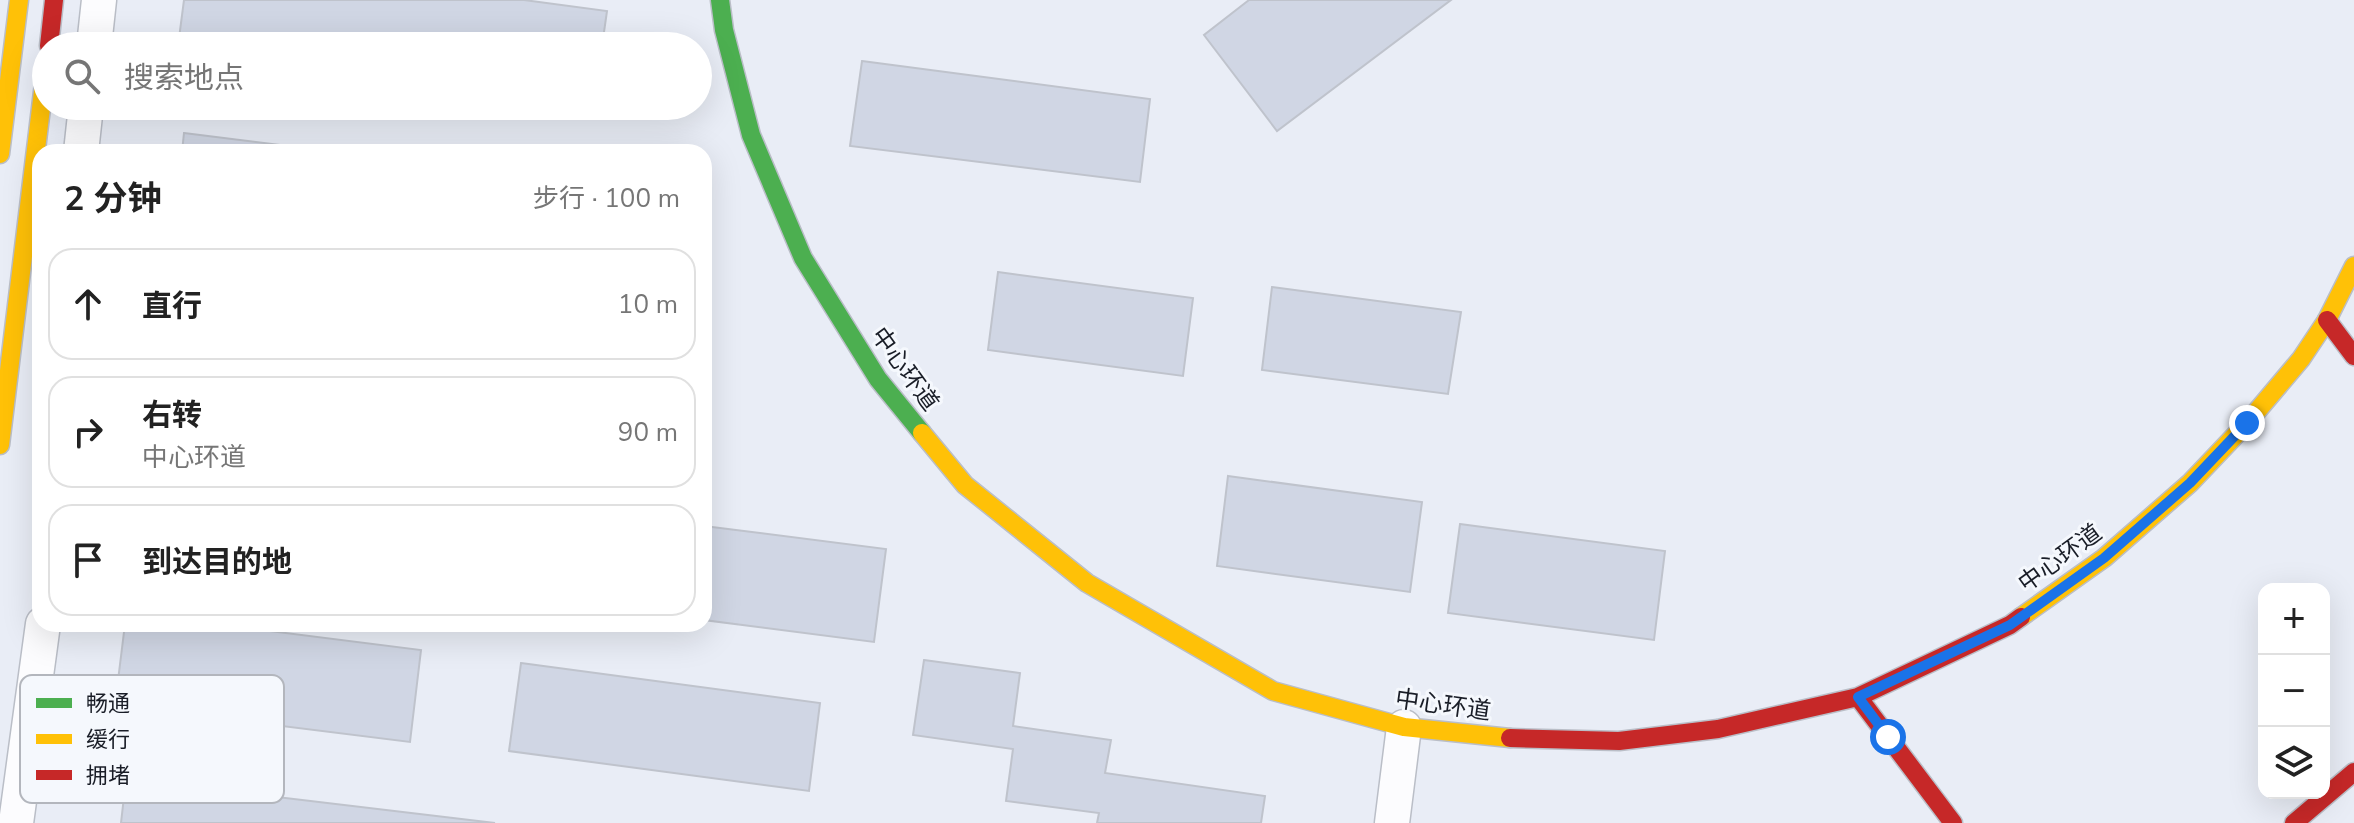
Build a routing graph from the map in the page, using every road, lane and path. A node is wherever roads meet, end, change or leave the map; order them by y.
1 (19, 0) edge
2 (54, 0) edge
3 (99, 0) edge
4 (720, 0) edge
5 (51, 32) edge
6 (96, 32) edge
7 (40, 120) edge
8 (84, 120) edge
9 (37, 144) edge
10 (82, 144) edge
11 (0, 154) edge
12 (32, 182) edge
13 (2354, 266) edge
14 (2327, 320) junction
15 (2354, 356) edge
16 (0, 445) edge
17 (42, 632) edge
18 (36, 675) edge
19 (1858, 697) junction
20 (1404, 727) junction
21 (2354, 772) edge
22 (20, 794) edge
23 (16, 823) edge
24 (1392, 823) edge
25 (1953, 823) edge
26 (2294, 823) edge

1 - 11 street
2 - 5 street
3 - 6 street
4 - 20 street, 中心环道
7 - 9 street
8 - 10 street
12 - 16 street
13 - 14 street, 中心环道
14 - 15 street
14 - 19 street, 中心环道
17 - 18 street
19 - 20 street, 中心环道
19 - 25 street
20 - 24 street
21 - 26 street
22 - 23 street

